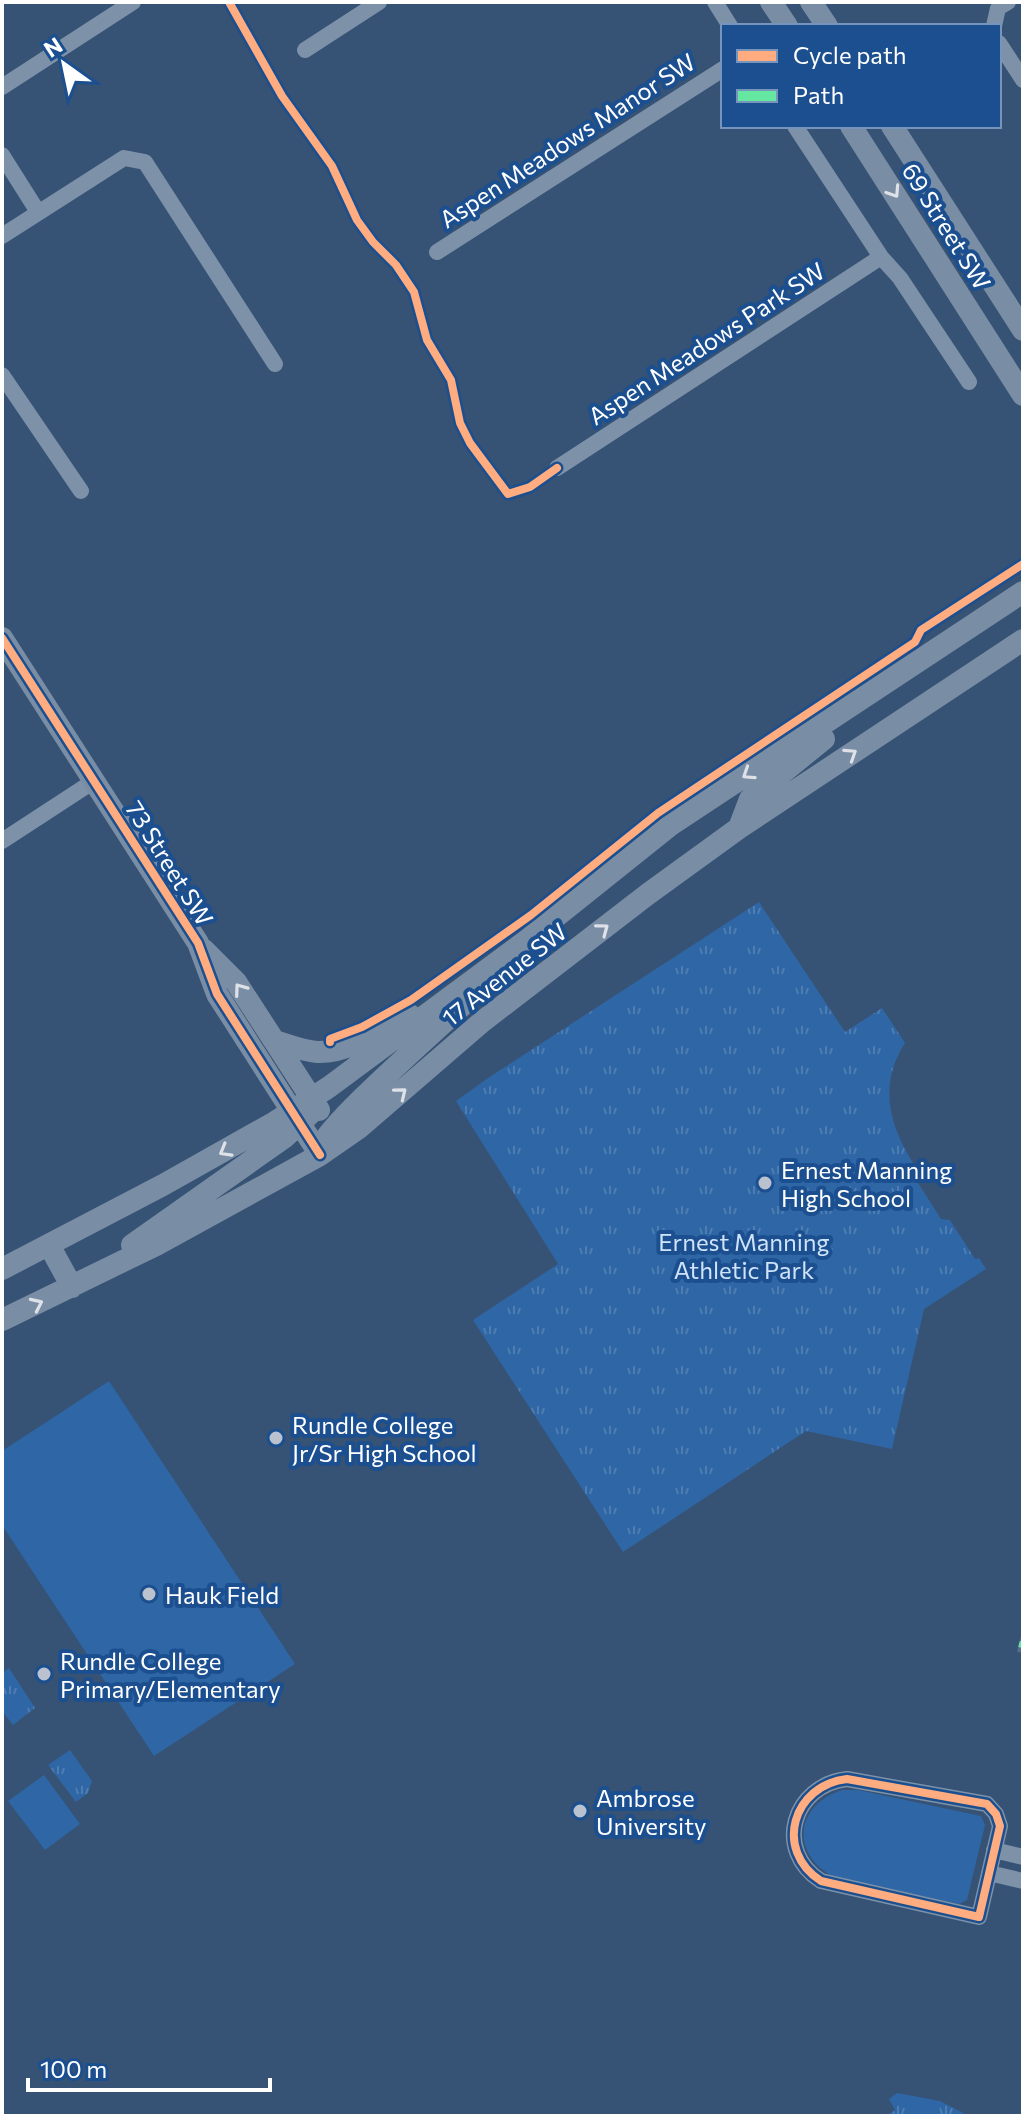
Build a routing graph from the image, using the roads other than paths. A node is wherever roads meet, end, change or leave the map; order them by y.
1 (133, 2) edge
2 (379, 2) edge
3 (715, 2) edge
4 (771, 2) edge
5 (1008, 2) edge
6 (729, 24) edge
7 (786, 24) edge
8 (994, 24) edge
9 (1001, 46) edge
10 (305, 50) dead end
11 (721, 70) edge
12 (1023, 80) edge
13 (2, 87) edge
14 (796, 128) edge
15 (852, 128) edge
16 (893, 128) edge
17 (2, 155) edge
18 (38, 212) junction
19 (2, 236) edge
20 (437, 252) dead end
21 (881, 257) junction
22 (1023, 330) edge
23 (275, 364) dead end
24 (2, 375) edge
25 (969, 382) dead end
26 (1023, 395) edge
27 (557, 468) dead end
28 (81, 491) dead end
29 (1023, 592) edge
30 (2, 638) edge
31 (953, 638) junction
32 (1023, 640) edge
33 (94, 781) junction
34 (739, 828) junction
35 (2, 841) edge
36 (527, 940) junction
37 (198, 943) junction
38 (471, 982) junction
39 (275, 1041) junction
40 (311, 1099) junction
41 (296, 1118) junction
42 (336, 1136) junction
43 (320, 1155) junction
44 (49, 1245) junction
45 (2, 1269) edge
46 (72, 1287) junction
47 (2, 1320) edge
48 (994, 1850) junction
49 (1023, 1857) edge
50 (989, 1873) junction
51 (1023, 1881) edge

1 - 13 street
2 - 10 street
3 - 6 street
4 - 7 main road
5 - 8 street
9 - 12 street
11 - 20 street, Aspen Meadows Manor SW
14 - 21 street
15 -> 26 main road, 69 Street SW
16 - 22 main road, 69 Street SW
17 - 18 street
18 - 19 street
18 - 23 street
21 - 25 street
21 - 27 street, Aspen Meadows Park SW
24 - 28 street
29 - 31 main road, 17 Avenue SW
30 - 33 main road, 73 Street SW
31 - 34 main road
31 -> 36 main road, 17 Avenue SW
34 -> 32 main road, 17 Avenue SW
33 - 35 street
33 - 37 main road, 73 Street SW
42 -> 34 main road, 17 Avenue SW
36 - 38 main road, 17 Avenue SW
36 - 42 main road
39 -> 37 main road, 73 Street SW
37 - 41 main road, 73 Street SW
38 - 39 main road
38 - 40 main road, 17 Avenue SW
39 - 40 main road, 73 Street SW
40 - 41 main road
40 - 42 main road, 73 Street SW
41 - 43 main road, 73 Street SW
41 -> 44 main road
41 - 46 main road
42 - 43 main road, 17 Avenue SW
43 - 46 main road, 17 Avenue SW
44 - 45 main road
44 - 46 main road
47 -> 46 main road, 17 Avenue SW
48 - 49 street
48 - 50 street
48 - 50 street
50 - 51 street

